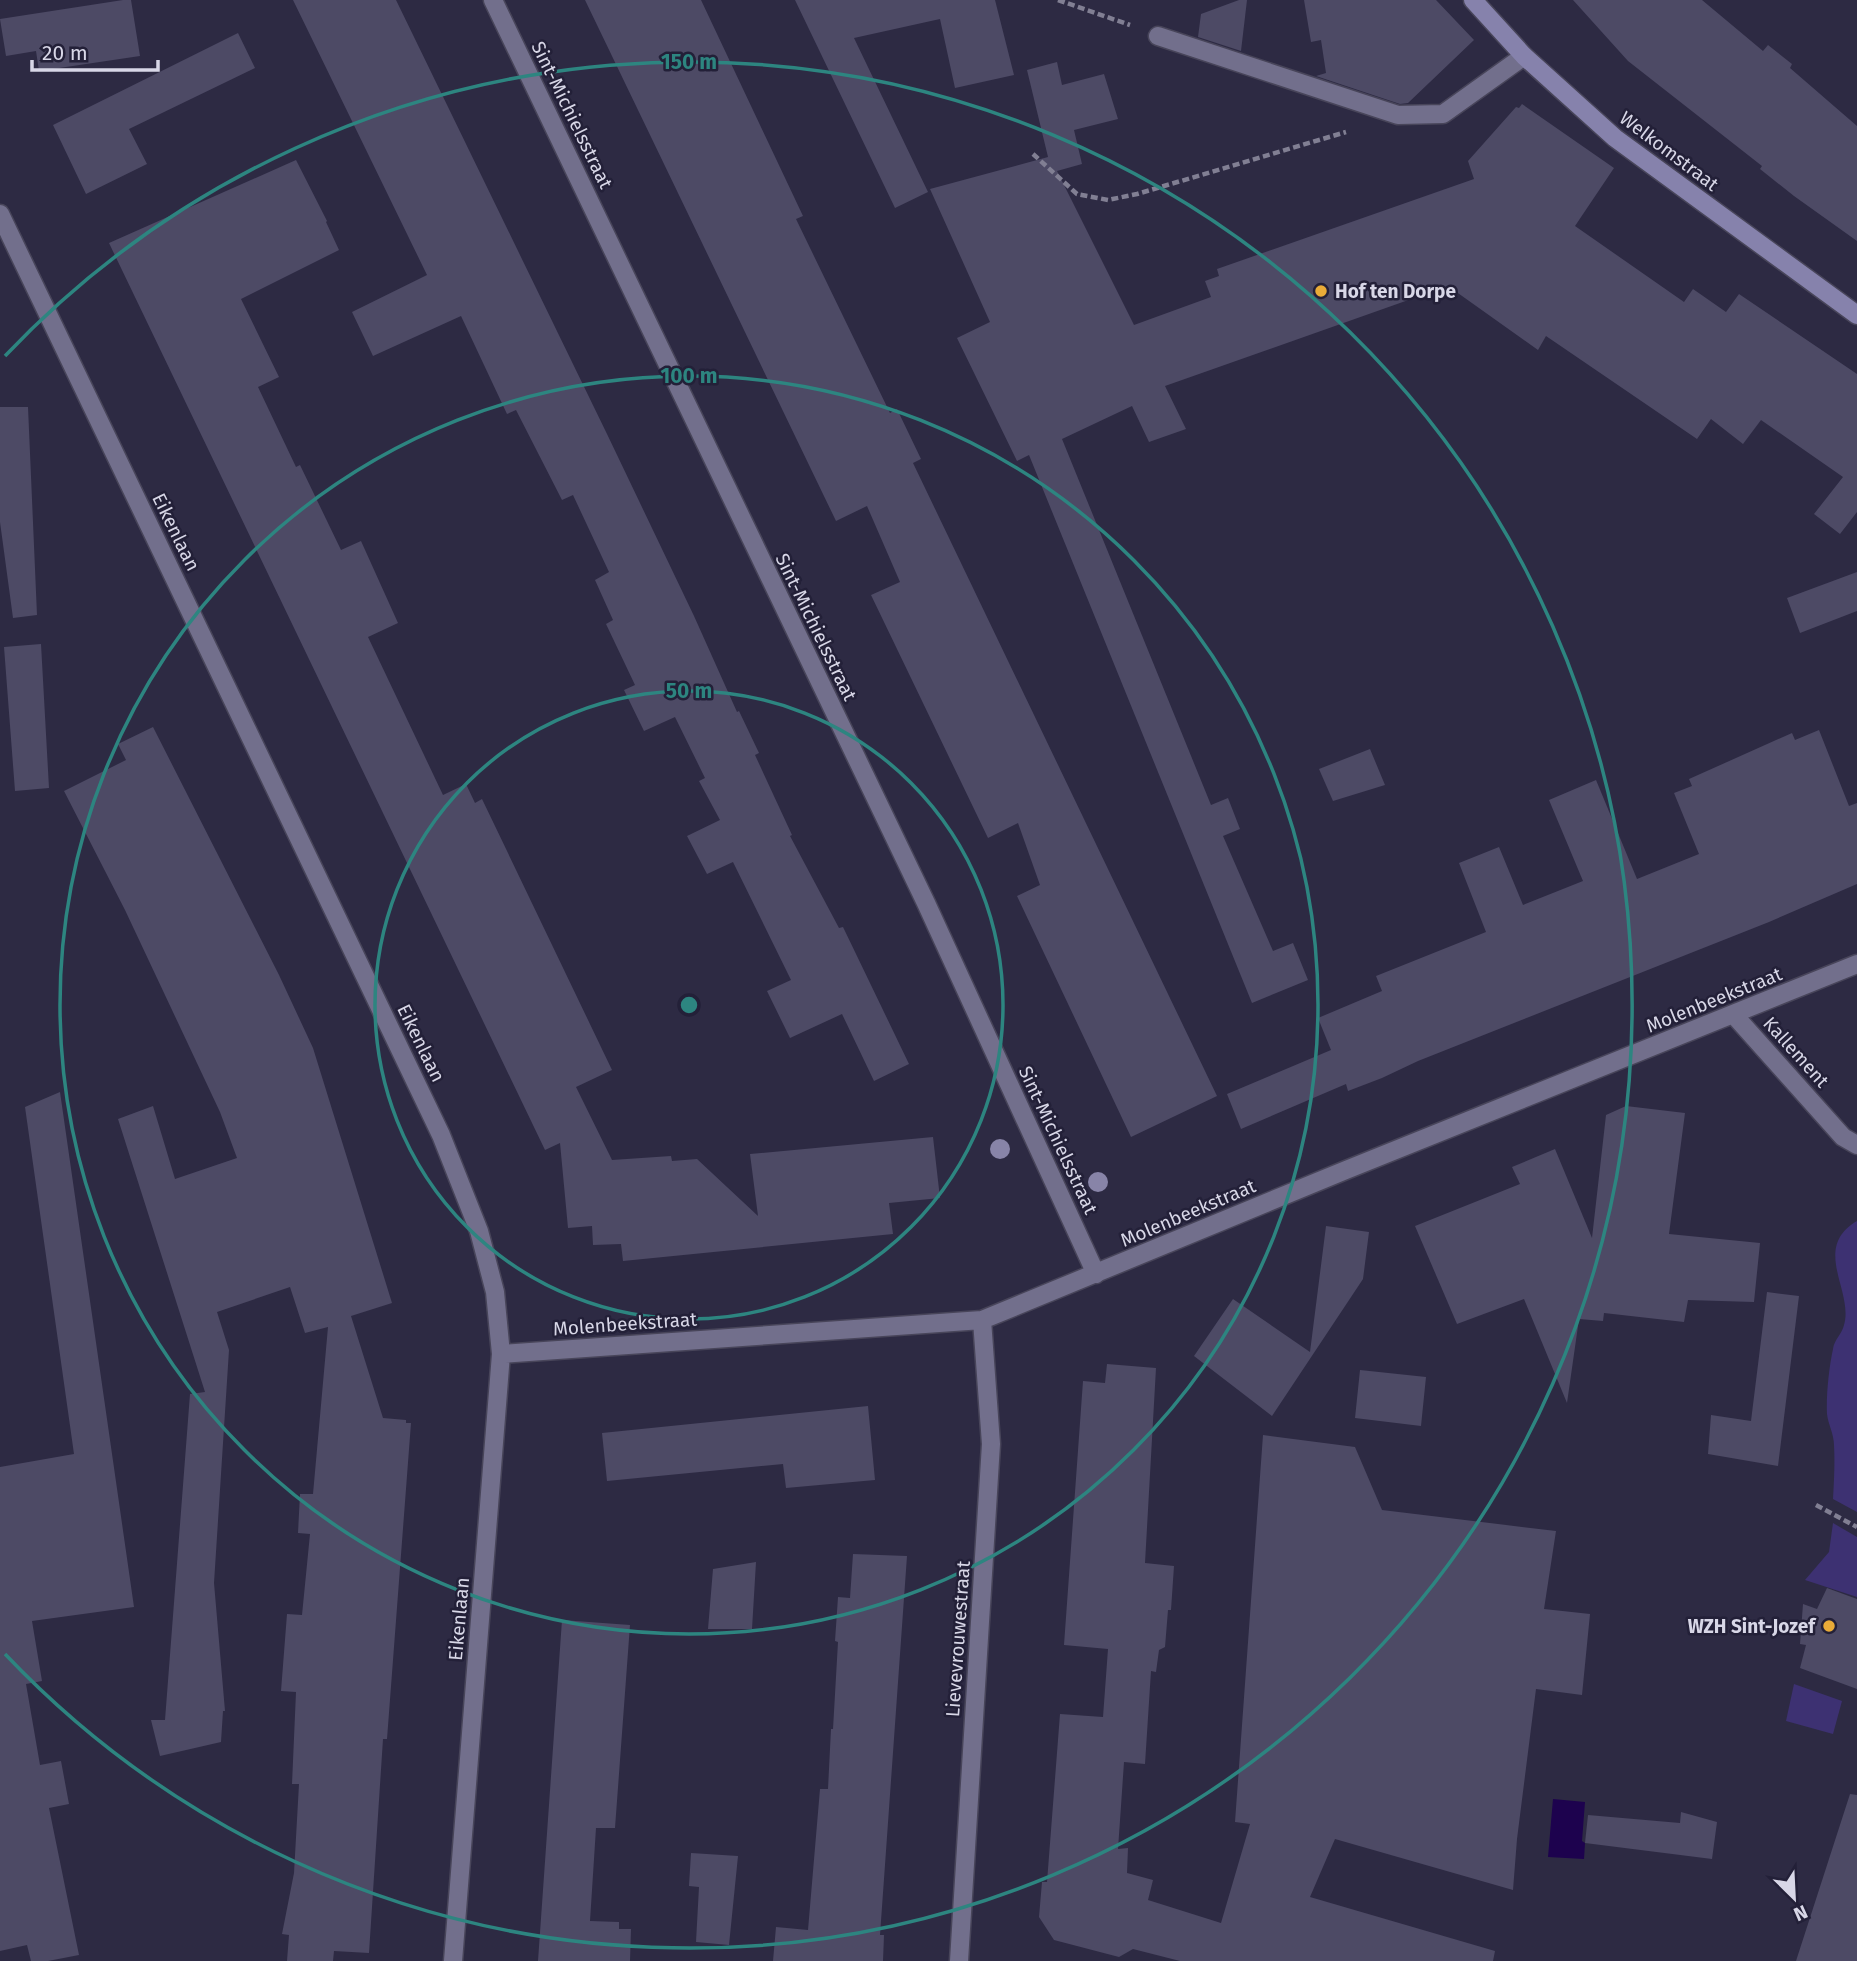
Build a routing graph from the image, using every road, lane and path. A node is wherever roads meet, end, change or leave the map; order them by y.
1 (493, 0) edge
2 (1058, 0) edge
3 (1474, 0) edge
4 (1158, 36) joint
5 (1524, 56) junction
6 (1347, 131) dead end
7 (1034, 153) dead end
8 (0, 214) edge
9 (1857, 315) edge
10 (1857, 964) edge
11 (1734, 1015) junction
12 (1857, 1145) edge
13 (1096, 1274) junction
14 (982, 1320) junction
15 (501, 1354) junction
16 (1816, 1505) dead end
17 (1857, 1527) edge
18 (453, 1961) edge
19 (960, 1961) edge

1 - 13 street, Sint-Michielsstraat
2 - 4 path
3 - 5 street, Welkomstraat
4 - 5 street
5 - 9 street, Welkomstraat
6 - 7 path
8 - 15 street, Eikenlaan
10 - 11 street, Molenbeekstraat
11 - 12 street, Kallement
11 - 13 street, Molenbeekstraat
13 - 14 street, Molenbeekstraat
14 - 15 street, Molenbeekstraat
14 - 19 street, Lievevrouwestraat
15 - 18 street, Eikenlaan
16 - 17 path

